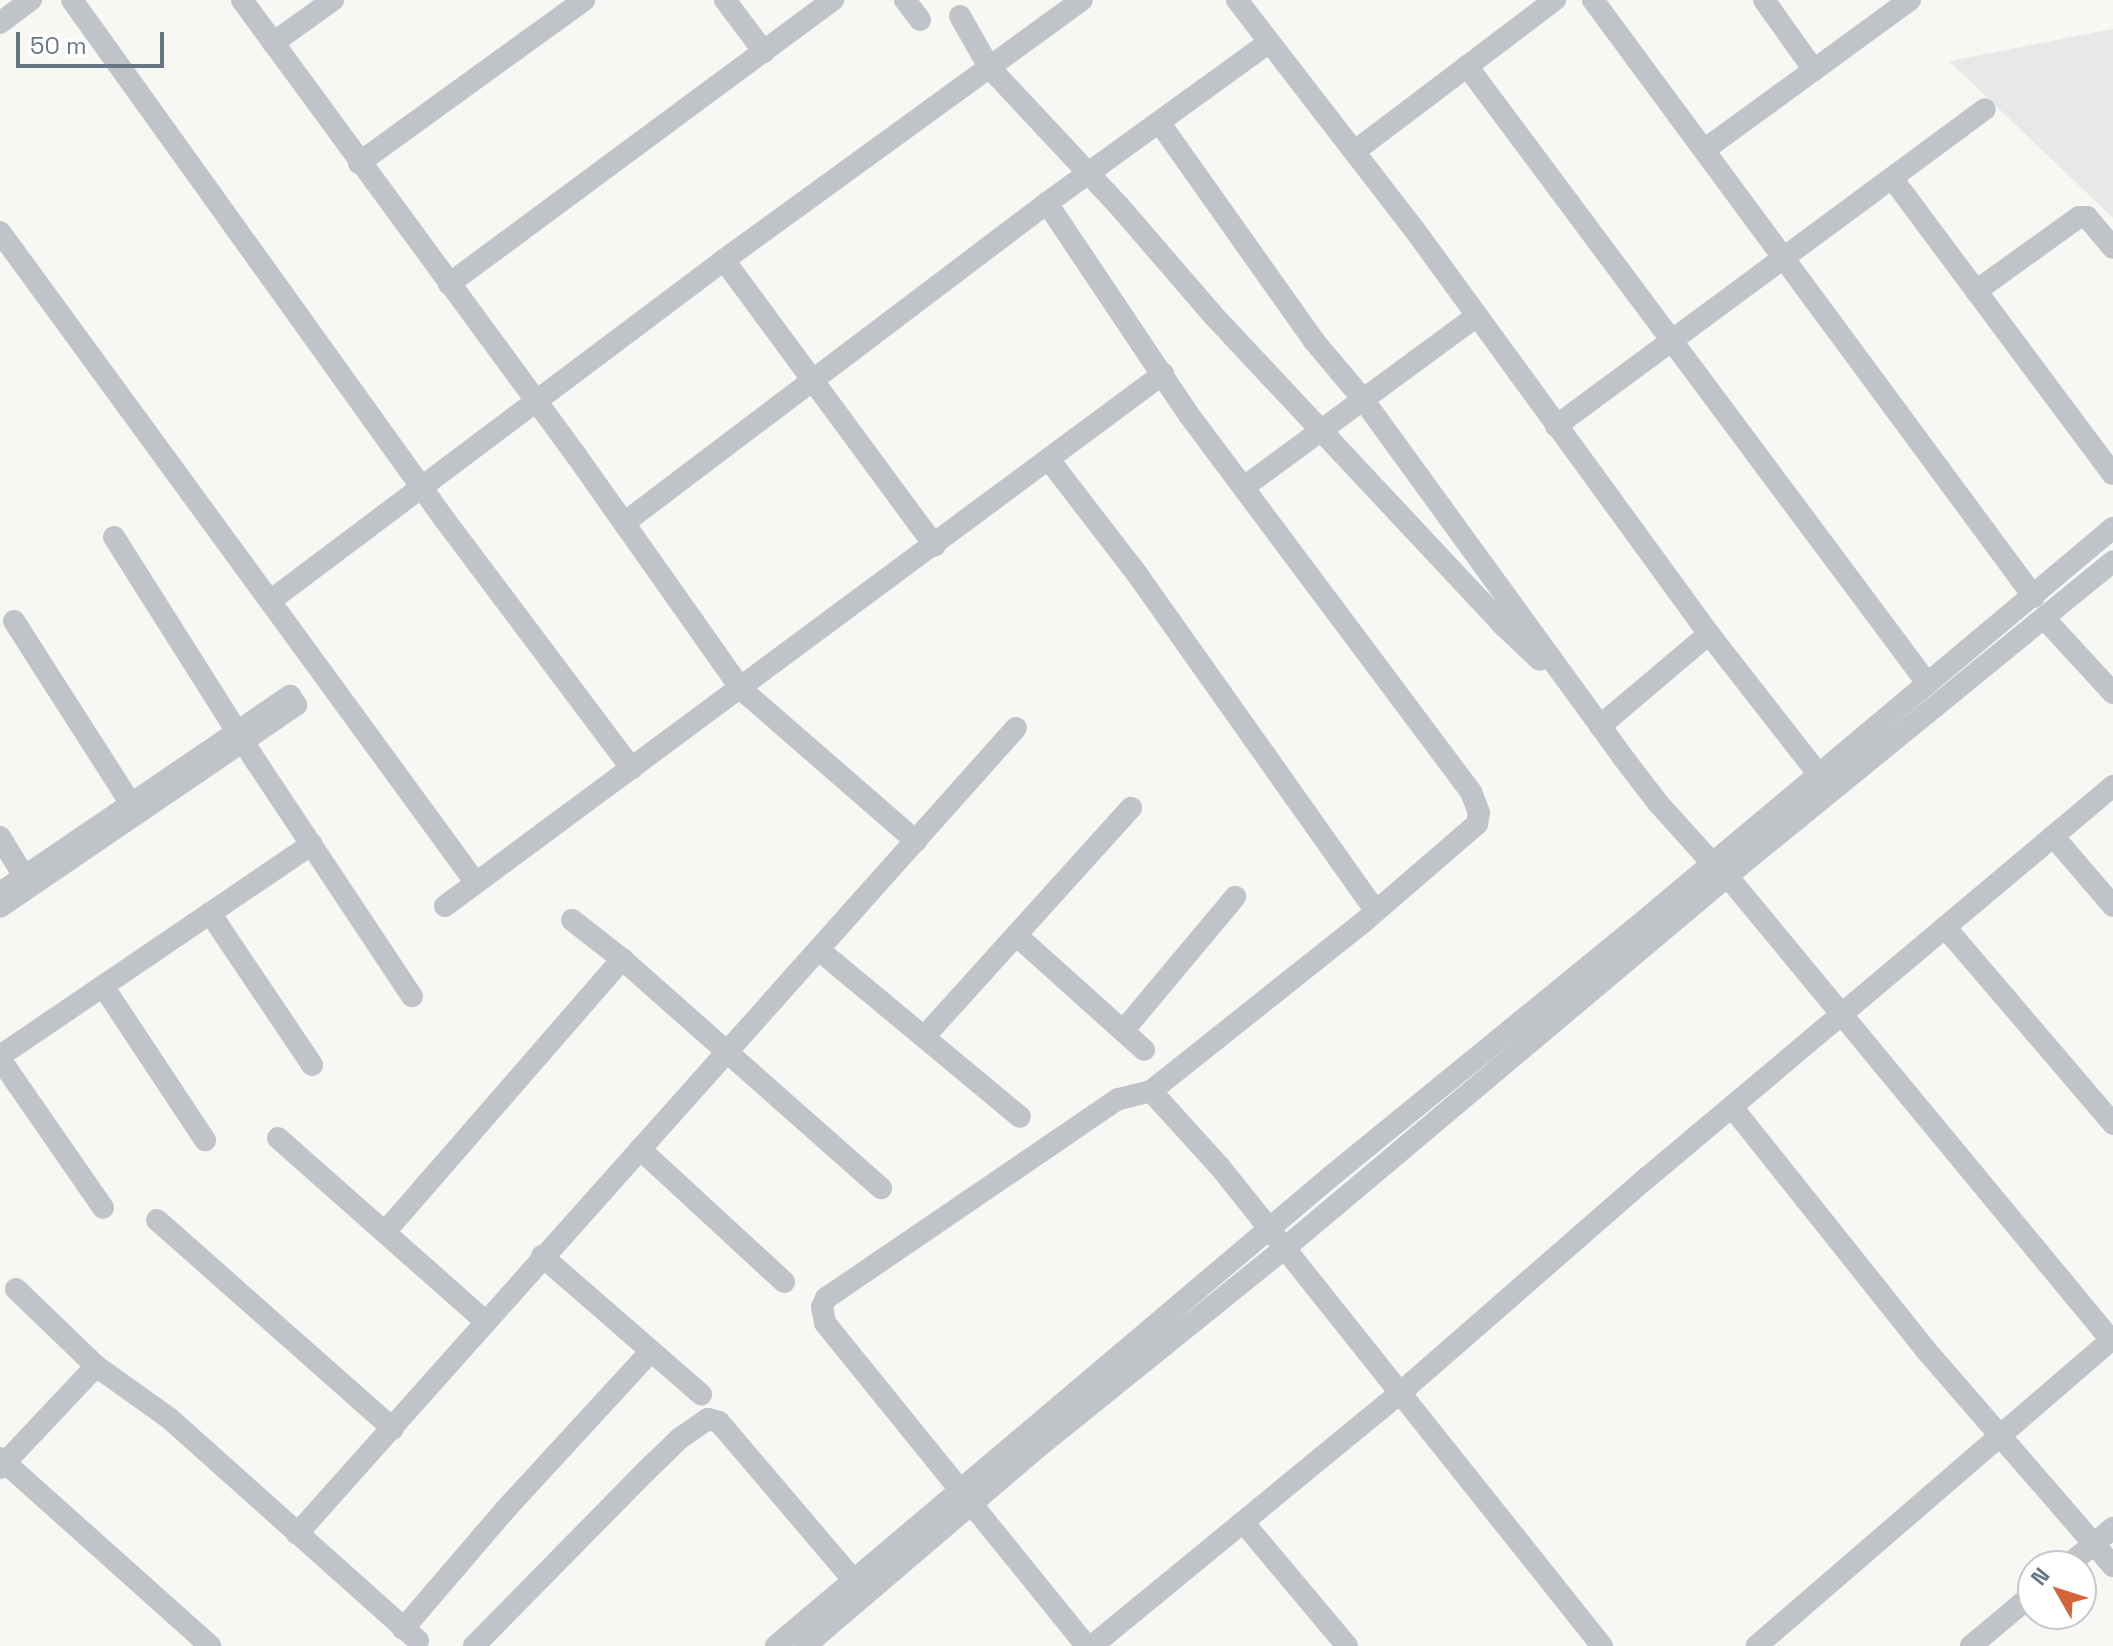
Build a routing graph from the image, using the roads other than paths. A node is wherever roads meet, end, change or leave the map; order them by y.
1 (31, 0) edge
2 (72, 0) edge
3 (242, 0) edge
4 (333, 0) edge
5 (584, 0) edge
6 (725, 0) edge
7 (833, 0) edge
8 (905, 0) edge
9 (1237, 0) edge
10 (1555, 0) edge
11 (1593, 0) edge
12 (1764, 0) edge
13 (1910, 0) edge
14 (1077, 2) edge
15 (960, 16) dead end
16 (920, 20) dead end
17 (0, 23) edge
18 (273, 43) junction
19 (1267, 44) junction
20 (764, 52) junction
21 (1467, 66) junction
22 (989, 67) junction
23 (1814, 70) junction
24 (1985, 109) dead end
25 (1159, 122) junction
26 (1704, 150) junction
27 (1355, 151) junction
28 (359, 163) junction
29 (1087, 175) junction
30 (1892, 178) junction
31 (1047, 203) junction
32 (0, 232) edge
33 (2113, 248) edge
34 (1783, 258) junction
35 (724, 260) junction
36 (449, 284) junction
37 (1976, 291) junction
38 (1477, 316) junction
39 (1671, 341) junction
40 (1163, 374) junction
41 (813, 381) junction
42 (1362, 398) junction
43 (536, 401) junction
44 (1556, 426) junction
45 (1321, 428) junction
46 (1050, 461) junction
47 (2113, 474) edge
48 (421, 487) junction
49 (1244, 487) junction
50 (624, 523) junction
51 (2113, 528) edge
52 (114, 537) dead end
53 (935, 546) junction
54 (2113, 561) edge
55 (2034, 597) junction
56 (270, 601) junction
57 (2044, 618) junction
58 (14, 621) dead end
59 (1709, 634) junction
60 (1927, 683) junction
61 (741, 689) junction
62 (2113, 693) edge
63 (1579, 696) junction
64 (1600, 726) junction
65 (1016, 728) dead end
66 (240, 736) junction
67 (632, 769) junction
68 (1819, 773) junction
69 (2113, 786) edge
70 (1832, 792) junction
71 (134, 808) junction
72 (1131, 808) dead end
73 (2053, 836) junction
74 (0, 837) edge
75 (916, 841) junction
76 (312, 844) junction
77 (1720, 870) junction
78 (27, 881) junction
79 (476, 883) junction
80 (0, 893) edge
81 (1235, 897) dead end
82 (445, 906) dead end
83 (2113, 906) edge
84 (0, 907) edge
85 (1375, 910) junction
86 (210, 913) junction
87 (572, 920) dead end
88 (1945, 927) junction
89 (1016, 935) junction
90 (819, 950) junction
91 (622, 959) junction
92 (103, 986) junction
93 (412, 996) dead end
94 (1842, 1016) junction
95 (1123, 1031) junction
96 (924, 1037) junction
97 (1144, 1050) dead end
98 (727, 1053) junction
99 (0, 1057) edge
100 (312, 1065) dead end
101 (1151, 1091) junction
102 (1732, 1107) junction
103 (1020, 1117) dead end
104 (2113, 1124) edge
105 (278, 1138) dead end
106 (205, 1140) dead end
107 (640, 1149) junction
108 (881, 1188) dead end
109 (103, 1208) dead end
110 (157, 1220) dead end
111 (1270, 1229) junction
112 (385, 1232) junction
113 (1285, 1248) junction
114 (542, 1256) junction
115 (784, 1282) dead end
116 (16, 1289) dead end
117 (485, 1321) junction
118 (650, 1352) junction
119 (96, 1366) junction
120 (1400, 1393) junction
121 (701, 1394) dead end
122 (393, 1429) junction
123 (2002, 1434) junction
124 (2, 1463) edge
125 (967, 1496) junction
126 (1243, 1522) junction
127 (2113, 1528) edge
128 (297, 1534) junction
129 (2094, 1543) junction
130 (2086, 1550) edge
131 (2113, 1566) edge
132 (860, 1587) junction
133 (2017, 1607) edge
134 (210, 1646) edge
135 (474, 1646) edge
136 (776, 1646) edge
137 (805, 1646) edge
138 (1090, 1646) edge
139 (1347, 1646) edge
140 (1602, 1646) edge
141 (1757, 1646) edge
142 (1971, 1646) edge

1 - 17 street
2 - 48 street
3 - 18 street
4 - 18 street
5 - 28 street
6 - 20 street
7 - 20 street
8 - 16 street
9 - 19 street
10 - 21 street
11 - 26 street
12 - 23 street
13 - 23 street
14 - 22 street
15 - 22 street
18 - 28 street
19 - 25 street
19 - 27 street
20 - 36 street
21 - 27 street
21 - 39 street
22 - 29 street
22 - 35 street
23 - 26 street
24 - 30 street
25 - 29 street
25 - 42 street
26 - 34 street
27 - 38 street
28 - 36 street
29 - 31 street
29 - 45 street
30 - 34 street
30 - 37 street
31 - 40 street
31 - 41 street
32 - 56 street
33 - 37 street
34 - 39 street
34 - 55 street
35 - 41 street
35 - 43 street
36 - 43 street
37 - 47 street
38 - 42 street
38 - 44 street
39 - 44 street
39 - 60 street
40 - 46 street
40 - 49 street
41 - 50 street
41 - 53 street
42 - 45 street
42 - 63 street
43 - 48 street
43 - 50 street
44 - 59 street
45 - 49 street
45 - 63 street
46 - 53 street
46 - 85 street
48 - 56 street
48 - 67 street
49 - 85 street
50 - 61 street
51 - 55 street
52 - 66 street
53 - 61 street
54 - 57 street
55 - 60 street
56 - 79 street
57 - 62 street
57 - 70 street
58 - 71 street
59 - 64 street
59 - 68 street
60 - 68 street
61 - 67 street
61 - 75 street
63 - 64 street
64 - 77 street
65 - 75 street
66 - 71 street
66 - 76 street
67 - 79 street
68 - 70 street
68 - 77 street
69 - 73 street
70 - 77 street
71 - 78 street
72 - 89 street
73 - 83 street
73 - 88 street
74 - 78 street
75 - 90 street
76 - 86 street
76 - 93 street
77 - 94 street
77 - 111 street
77 - 113 street
78 - 80 street
78 - 84 street
79 - 82 street
81 - 95 street
85 - 101 street
86 - 92 street
86 - 100 street
87 - 91 street
88 - 94 street
88 - 104 street
89 - 95 street
89 - 96 street
90 - 96 street
90 - 98 street
91 - 98 street
91 - 112 street
92 - 99 street
92 - 106 street
94 - 102 street
94 - 123 street
95 - 97 street
96 - 103 street
98 - 107 street
98 - 108 street
99 - 109 street
101 - 111 street
101 - 125 street
102 - 120 street
102 - 123 street
105 - 112 street
107 - 114 street
107 - 115 street
110 - 122 street
111 - 113 street
111 - 125 street
112 - 117 street
113 - 120 street
113 - 125 street
114 - 117 street
114 - 118 street
116 - 119 street
117 - 122 street
118 - 121 street
118 - 128 street
119 - 124 street
119 - 128 street
120 - 126 street
120 - 140 street
122 - 128 street
123 - 129 street
123 - 141 street
124 - 134 street
125 - 132 street
125 - 138 street
126 - 138 street
126 - 139 street
127 - 129 street
129 - 130 street
129 - 131 street
132 - 135 street
132 - 136 street
132 - 137 street
133 - 142 street

